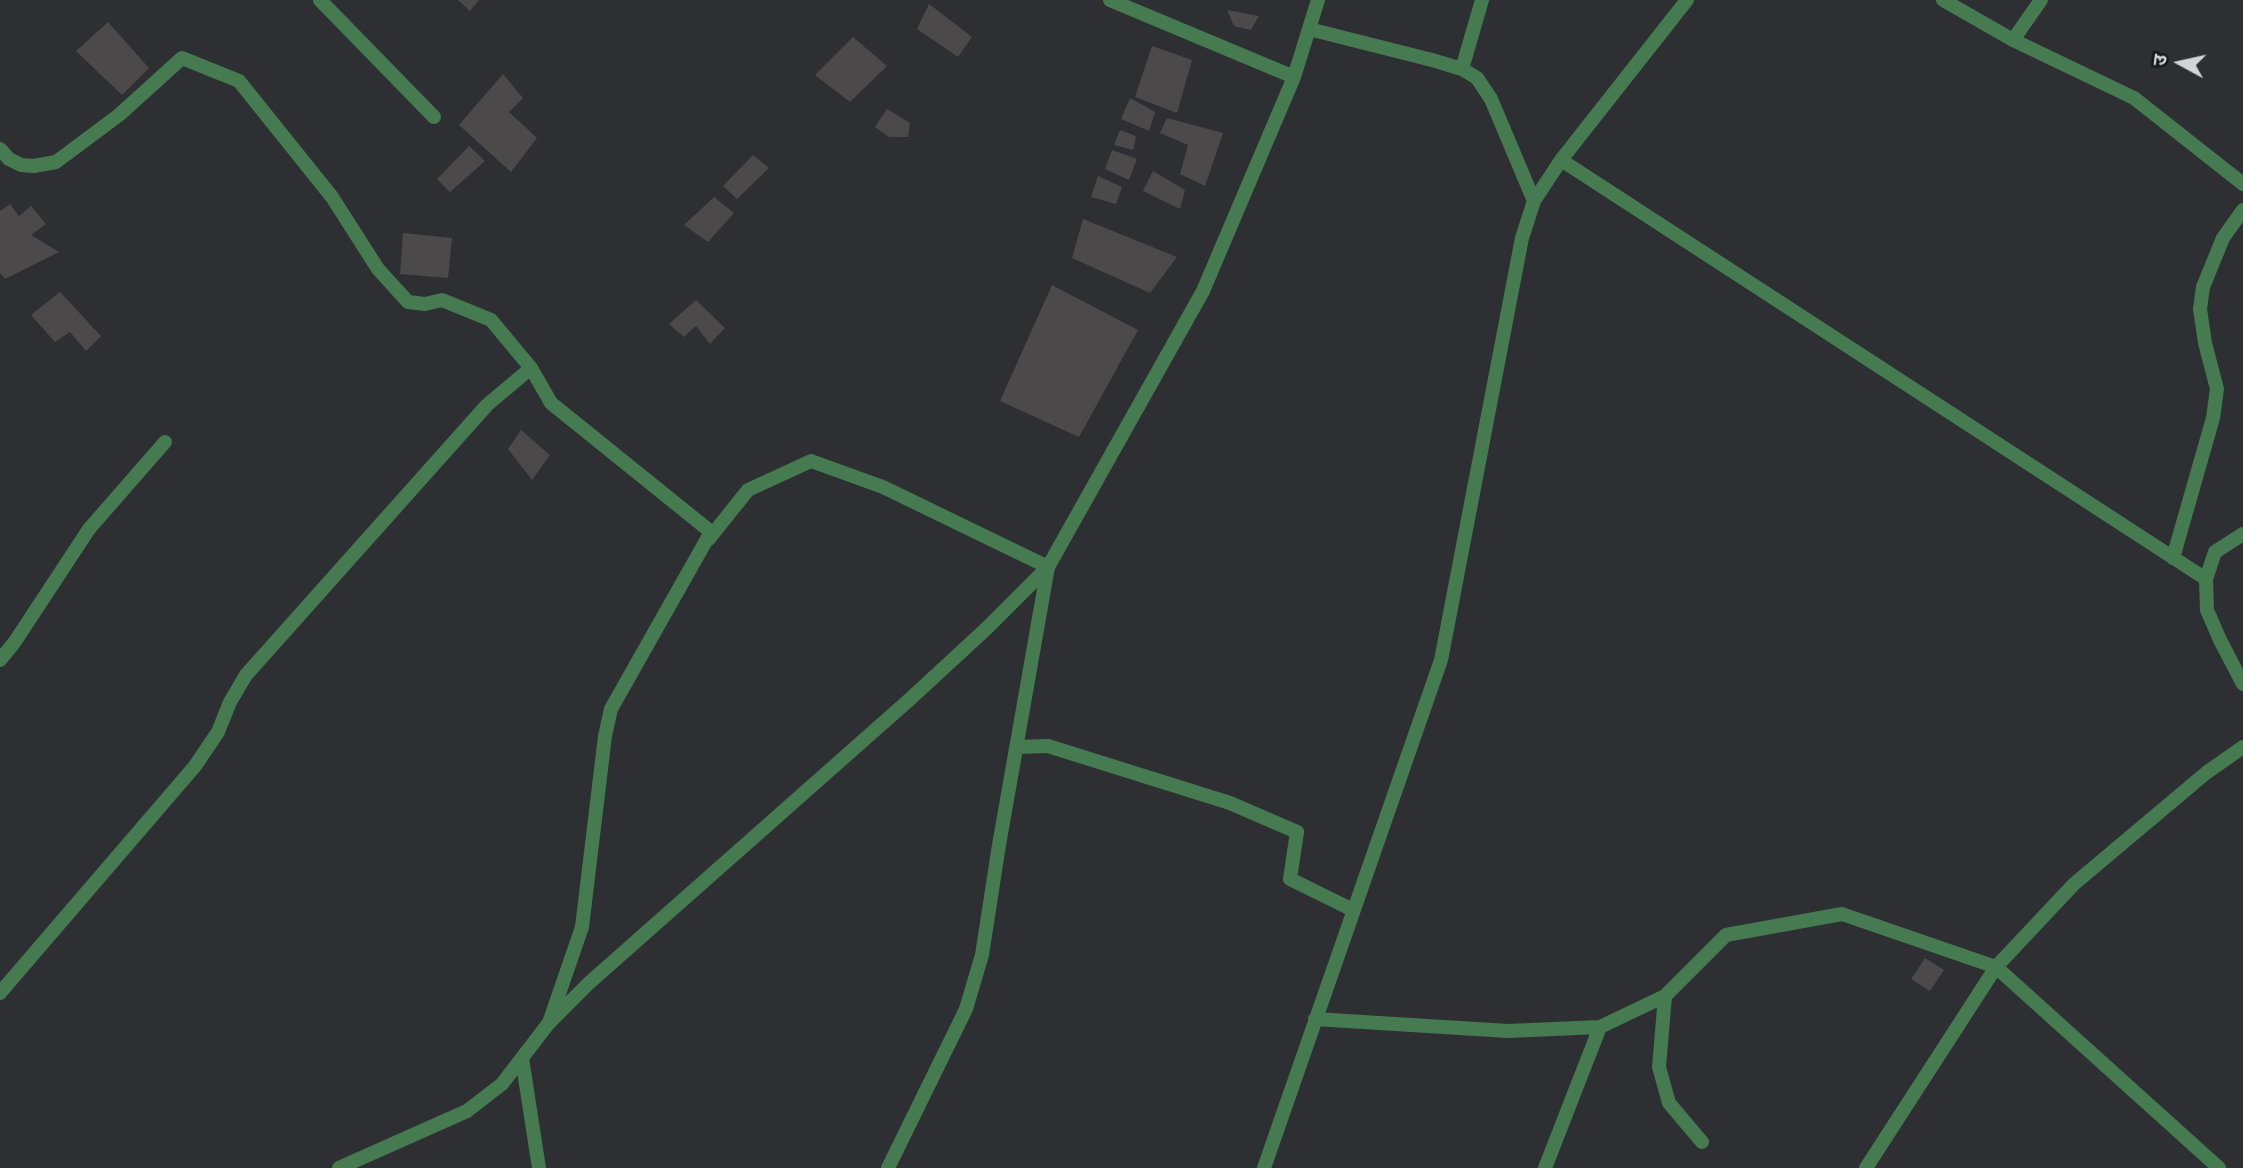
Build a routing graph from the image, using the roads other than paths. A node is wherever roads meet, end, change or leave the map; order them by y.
1 (320, 0) edge
2 (1110, 0) edge
3 (1318, 0) edge
4 (1482, 0) edge
5 (1687, 0) edge
6 (1942, 0) edge
7 (2042, 0) edge
8 (1309, 29) junction
9 (2013, 40) junction
10 (1462, 69) junction
11 (1294, 77) junction
12 (434, 117) dead end
13 (0, 149) edge
14 (1561, 160) junction
15 (2243, 184) edge
16 (1534, 201) junction
17 (2243, 210) edge
18 (531, 368) junction
19 (165, 442) dead end
20 (2243, 534) edge
21 (703, 546) junction
22 (2174, 558) junction
23 (1048, 567) junction
24 (2206, 579) junction
25 (0, 660) edge
26 (2243, 684) edge
27 (1016, 747) junction
28 (2243, 747) edge
29 (1353, 910) junction
30 (1996, 967) junction
31 (0, 993) edge
32 (1665, 996) junction
33 (1315, 1019) junction
34 (548, 1024) junction
35 (1600, 1027) junction
36 (522, 1058) junction
37 (1702, 1142) dead end
38 (339, 1168) edge
39 (539, 1168) edge
40 (888, 1168) edge
41 (1264, 1168) edge
42 (1545, 1168) edge
43 (1866, 1168) edge
44 (2219, 1168) edge

1 - 12 street
2 - 11 street
3 - 8 street
4 - 10 street
5 - 14 street
6 - 9 street
7 - 9 street
8 - 10 street
8 - 11 street
9 - 15 street
10 - 16 street
11 - 23 street
13 - 18 street
14 - 16 street
14 - 22 street
16 - 29 street
17 - 22 street
18 - 21 street
18 - 31 street
19 - 25 street
20 - 24 street
21 - 23 street
21 - 34 street
22 - 24 street
23 - 27 street
23 - 34 street
24 - 26 street
27 - 29 street
27 - 40 street
28 - 30 street
29 - 33 street
30 - 32 street
30 - 43 street
30 - 44 street
32 - 35 street
32 - 37 street
33 - 35 street
33 - 41 street
34 - 36 street
35 - 42 street
36 - 38 street
36 - 39 street

